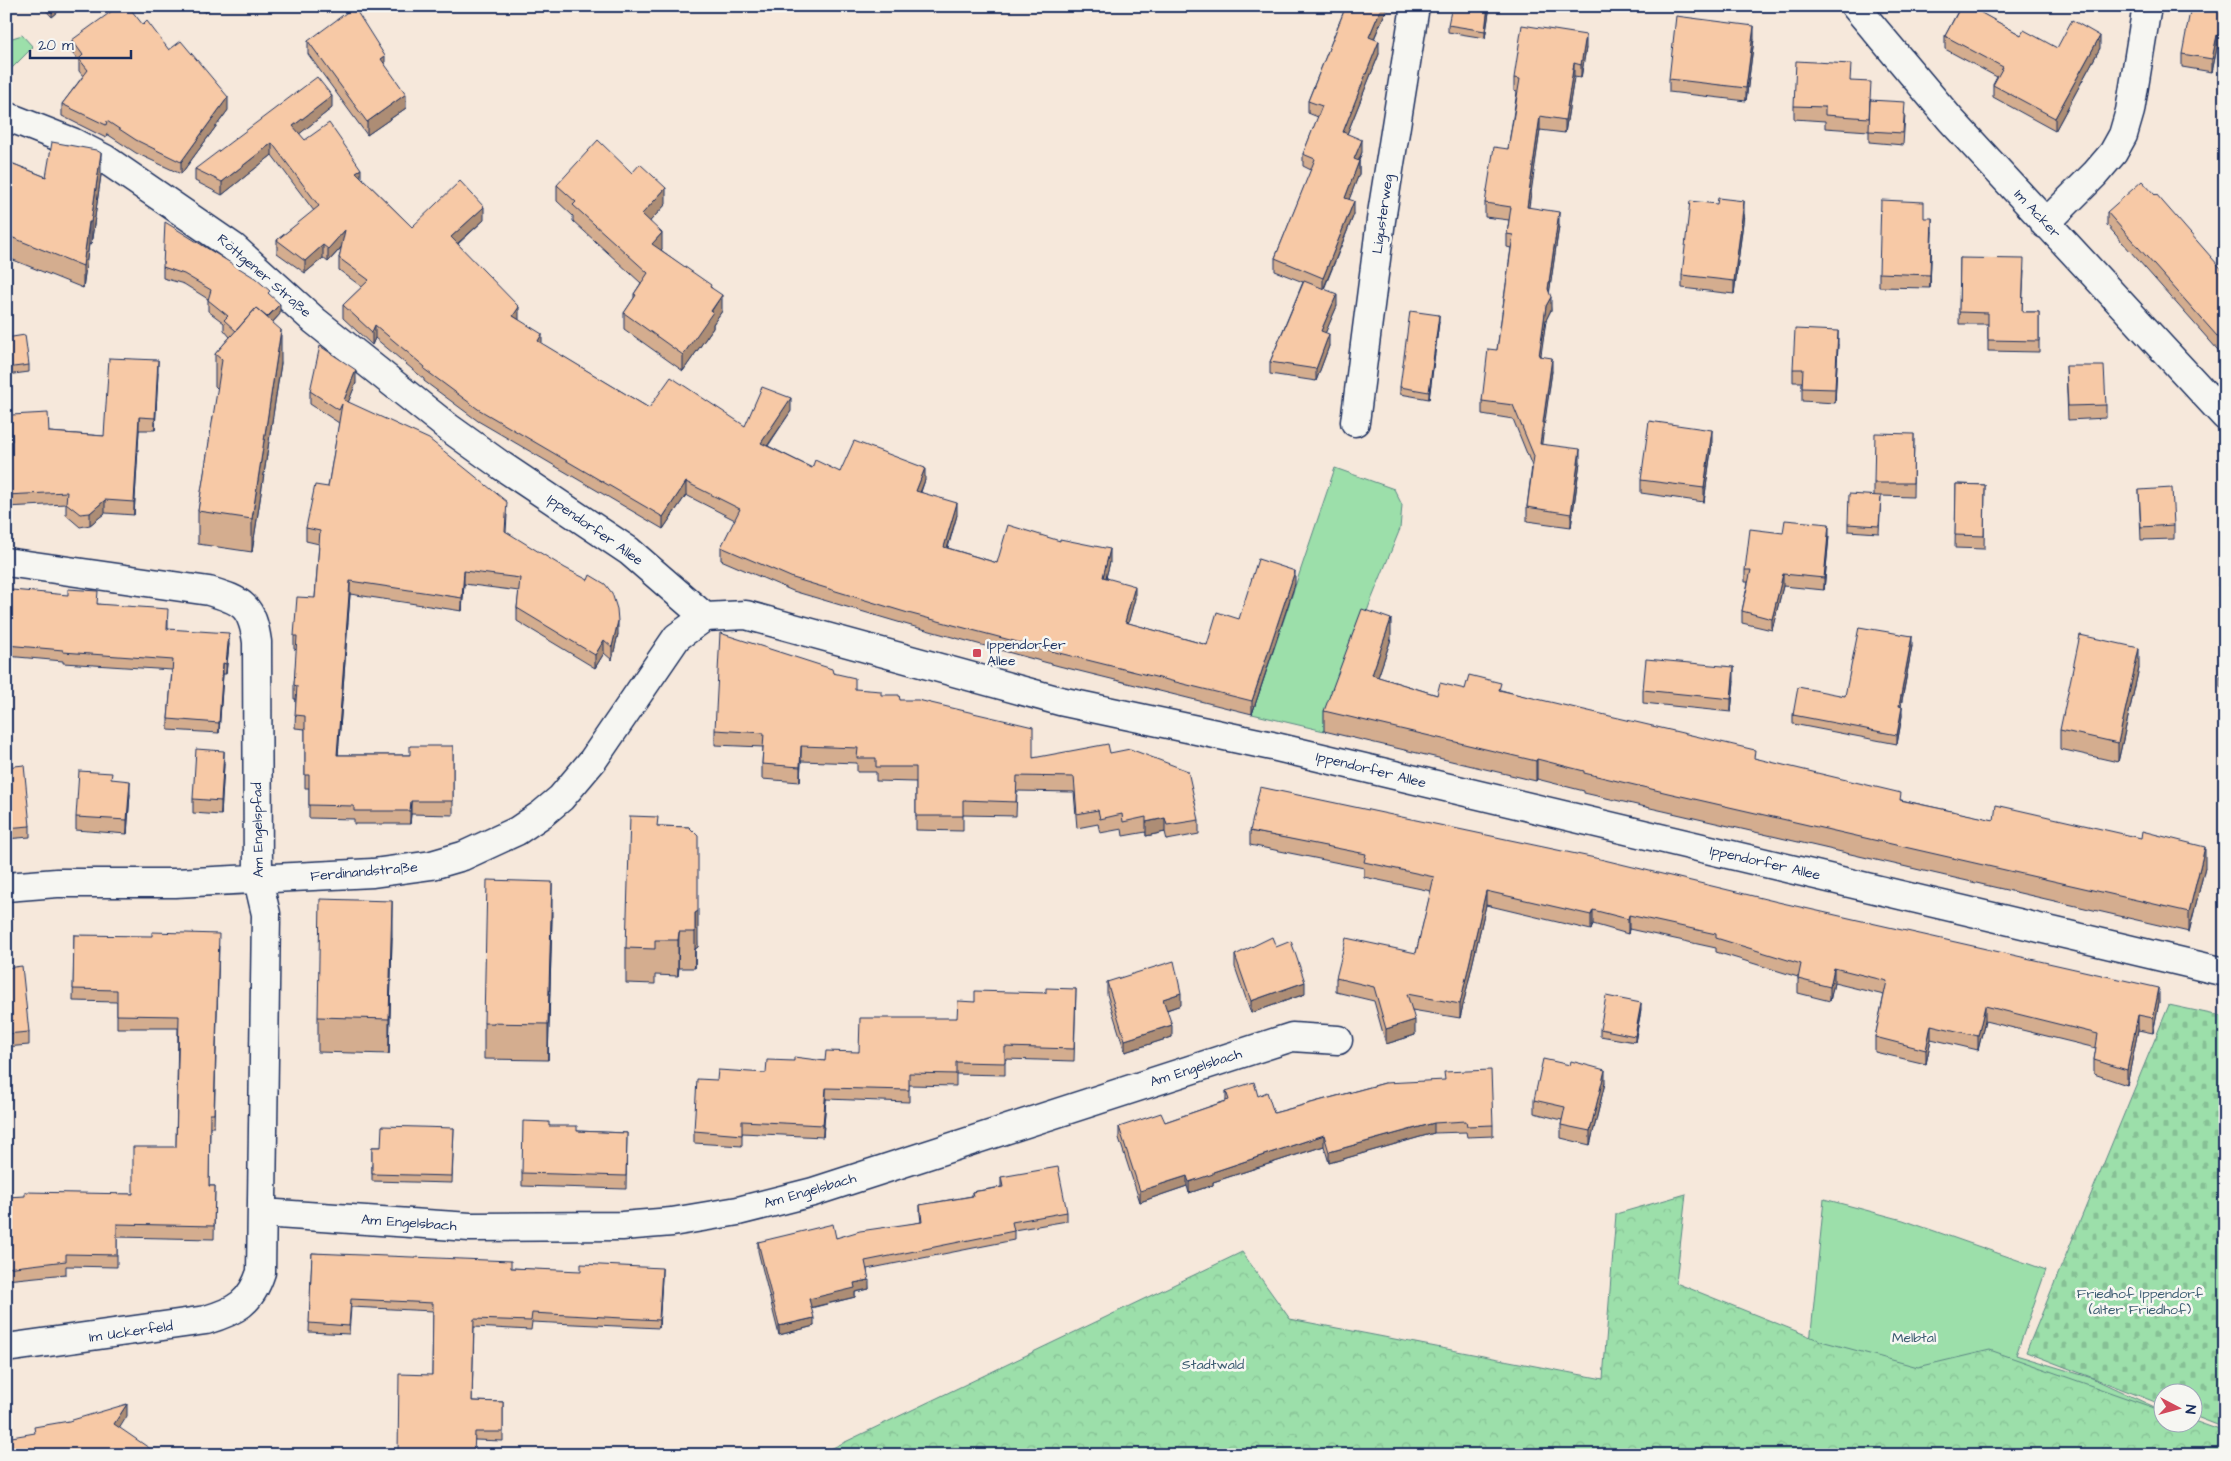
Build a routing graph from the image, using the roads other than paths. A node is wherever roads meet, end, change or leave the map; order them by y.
1 (1415, 6) edge
2 (1856, 6) edge
3 (2147, 6) edge
4 (6, 116) edge
5 (2045, 224) junction
6 (2225, 416) edge
7 (1355, 422) dead end
8 (502, 466) joint
9 (6, 562) edge
10 (705, 617) junction
11 (258, 880) junction
12 (6, 887) edge
13 (2225, 972) edge
14 (1338, 1040) dead end
15 (262, 1213) junction
16 (249, 1298) joint
17 (6, 1348) edge

1 - 7 street, Ligusterweg
2 - 5 street, Im Acker
3 - 5 street
4 - 8 street, Röttgener Straße
5 - 6 street, Im Acker
8 - 10 street, Ippendorfer Allee
9 - 11 street, Am Engelspfad
10 - 11 street, Ferdinandstraße
10 - 13 street, Ippendorfer Allee
11 - 12 street, Ferdinandstraße
11 - 15 street, Am Engelspfad
14 - 15 street, Am Engelsbach
15 - 16 street, Am Engelspfad
16 - 17 street, Im Uckerfeld

